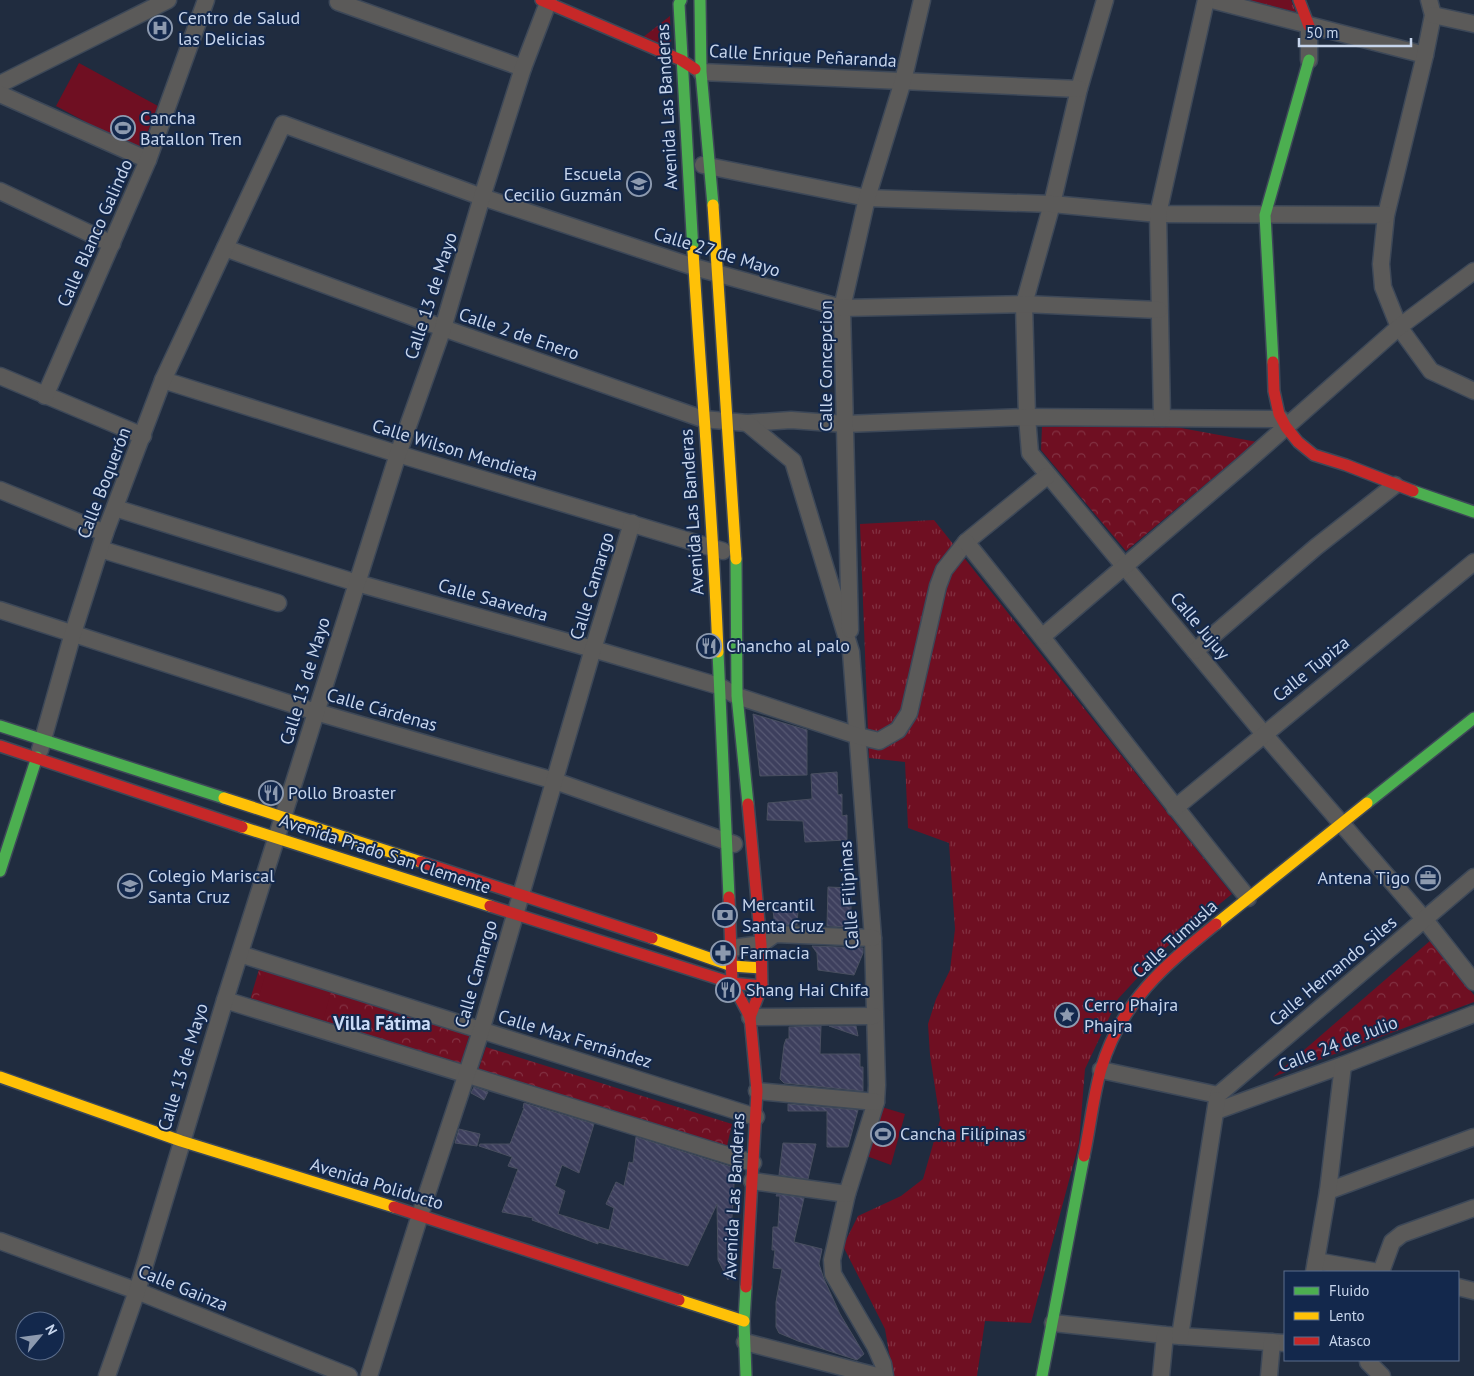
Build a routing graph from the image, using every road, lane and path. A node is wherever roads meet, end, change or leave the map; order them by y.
1 (168, 0) edge
2 (206, 0) edge
3 (680, 0) edge
4 (700, 0) edge
5 (922, 0) edge
6 (1105, 0) edge
7 (1206, 0) edge
8 (1212, 0) edge
9 (1299, 0) edge
10 (546, 1) edge
11 (338, 2) dead end
12 (1431, 8) edge
13 (1474, 24) edge
14 (1309, 26) junction
15 (1425, 55) junction
16 (682, 60) junction
17 (1309, 60) joint
18 (523, 68) junction
19 (700, 72) junction
20 (904, 81) junction
21 (0, 84) edge
22 (1079, 89) junction
23 (0, 94) edge
24 (283, 124) joint
25 (148, 160) junction
26 (688, 162) junction
27 (711, 166) junction
28 (0, 191) edge
29 (482, 197) junction
30 (867, 198) junction
31 (1052, 204) junction
32 (1158, 214) junction
33 (1386, 215) junction
34 (1265, 216) junction
35 (112, 244) junction
36 (225, 248) junction
37 (694, 267) junction
38 (1474, 271) edge
39 (717, 275) junction
40 (1024, 304) junction
41 (842, 308) junction
42 (1159, 310) junction
43 (1400, 327) junction
44 (443, 328) junction
45 (0, 376) edge
46 (163, 380) junction
47 (1474, 391) edge
48 (46, 396) junction
49 (1027, 417) junction
50 (1162, 418) junction
51 (703, 419) junction
52 (727, 422) junction
53 (747, 423) junction
54 (1284, 423) junction
55 (845, 424) junction
56 (143, 436) junction
57 (398, 454) junction
58 (1047, 476) junction
59 (1395, 485) junction
60 (0, 490) edge
61 (114, 508) junction
62 (1474, 512) edge
63 (632, 524) junction
64 (102, 541) junction
65 (966, 542) junction
66 (714, 548) junction
67 (736, 554) junction
68 (1474, 562) edge
69 (1125, 567) junction
70 (357, 583) junction
71 (278, 604) dead end
72 (0, 610) edge
73 (73, 633) junction
74 (1043, 636) junction
75 (593, 649) junction
76 (1194, 651) junction
77 (851, 652) junction
78 (719, 686) junction
79 (737, 696) junction
80 (316, 712) junction
81 (1474, 718) edge
82 (0, 726) edge
83 (1264, 734) junction
84 (858, 736) junction
85 (43, 740) junction
86 (0, 746) edge
87 (38, 757) junction
88 (555, 781) junction
89 (1175, 808) junction
90 (284, 818) junction
91 (1340, 824) junction
92 (276, 838) junction
93 (728, 842) junction
94 (753, 850) junction
95 (0, 871) edge
96 (1474, 878) edge
97 (522, 894) junction
98 (1248, 898) junction
99 (515, 913) junction
100 (1425, 920) junction
101 (873, 938) junction
102 (761, 944) junction
103 (732, 948) junction
104 (240, 954) junction
105 (732, 966) junction
106 (761, 968) junction
107 (1474, 982) edge
108 (732, 983) junction
109 (762, 986) junction
110 (225, 1000) junction
111 (1474, 1014) edge
112 (874, 1016) junction
113 (750, 1018) junction
114 (481, 1031) junction
115 (1343, 1065) junction
116 (1101, 1070) junction
117 (467, 1075) junction
118 (0, 1076) edge
119 (757, 1091) junction
120 (876, 1102) junction
121 (1217, 1103) junction
122 (756, 1117) junction
123 (1474, 1138) edge
124 (181, 1141) junction
125 (753, 1163) junction
126 (752, 1181) junction
127 (1328, 1191) junction
128 (847, 1194) junction
129 (1474, 1208) edge
130 (420, 1215) junction
131 (0, 1241) edge
132 (1315, 1267) edge
133 (1366, 1271) edge
134 (1379, 1271) edge
135 (1459, 1287) edge
136 (136, 1291) junction
137 (1474, 1291) edge
138 (744, 1321) junction
139 (1053, 1323) junction
140 (1172, 1336) junction
141 (745, 1342) junction
142 (1279, 1342) edge
143 (1366, 1366) edge
144 (108, 1376) edge
145 (350, 1376) edge
146 (369, 1376) edge
147 (746, 1376) edge
148 (877, 1376) edge
149 (885, 1376) edge
150 (1042, 1376) edge
151 (1161, 1376) edge
152 (1269, 1376) edge
153 (1382, 1376) edge

1 - 21 street
2 - 25 street, Calle Blanco Galindo
3 - 16 main road, Avenida Las Banderas
4 - 19 main road, Avenida Las Banderas
5 - 20 street, Calle Concepcion
6 - 22 street
7 - 32 street
8 - 14 street
9 - 14 main road
10 - 16 main road, Calle Enrique Peñaranda
10 - 18 street, Calle 13 de Mayo
11 - 18 street
12 - 13 street
12 - 15 street
14 - 15 street
14 - 17 street
15 - 33 street
16 - 19 main road, Calle Enrique Peñaranda
16 - 26 main road, Avenida Las Banderas
17 - 34 main road
18 - 29 street, Calle 13 de Mayo
19 - 20 street, Calle Enrique Peñaranda
19 - 27 main road, Avenida Las Banderas
20 - 22 street, Calle Enrique Peñaranda
20 - 30 street, Calle Concepcion
22 - 31 street
23 - 25 street
24 - 29 street, Calle 27 de Mayo
24 - 36 street, Calle Boquerón
25 - 35 street, Calle Blanco Galindo
26 - 27 street
26 - 37 main road, Avenida Las Banderas
27 - 30 street
27 - 39 main road, Avenida Las Banderas
28 - 35 street
29 - 37 street, Calle 27 de Mayo
29 - 44 street, Calle 13 de Mayo
30 - 31 street
30 - 41 street, Calle Concepcion
31 - 32 street
31 - 40 street
32 - 34 street
32 - 42 street
33 - 34 street
33 - 43 street
34 - 54 main road
35 - 48 street, Calle Blanco Galindo
36 - 44 street, Calle 2 de Enero
36 - 46 street, Calle Boquerón
37 - 39 street, Calle 27 de Mayo
37 - 51 main road, Avenida Las Banderas
38 - 43 street
39 - 41 street, Calle 27 de Mayo
39 - 52 main road, Avenida Las Banderas
40 - 41 street, Calle 27 de Mayo
40 - 42 street, Calle 27 de Mayo
40 - 49 street
41 - 55 street, Calle Concepcion
42 - 50 street
43 - 47 street
43 - 54 street
44 - 51 street, Calle 2 de Enero
44 - 57 street, Calle 13 de Mayo
45 - 48 street
46 - 56 street, Calle Boquerón
46 - 57 street, Calle Wilson Mendieta
48 - 56 street
49 - 50 street, Calle 2 de Enero
49 - 55 street, Calle 2 de Enero
49 - 58 street, Calle Jujuy
50 - 54 street, Calle 2 de Enero
51 - 52 street, Calle 2 de Enero
51 - 66 main road, Avenida Las Banderas
52 - 53 street, Calle 2 de Enero
52 - 67 main road, Avenida Las Banderas
53 - 55 street, Calle 2 de Enero
53 - 77 street, Calle Filipinas
54 - 59 main road
54 - 69 street
55 - 77 street, Calle Concepcion
56 - 61 street, Calle Boquerón
57 - 63 street, Calle Wilson Mendieta
57 - 70 street, Calle 13 de Mayo
58 - 65 street, Calle Saavedra
58 - 69 street, Calle Jujuy
59 - 62 main road
59 - 76 street
60 - 64 street
61 - 64 street, Calle Boquerón
61 - 70 street, Calle Saavedra
63 - 66 street, Calle Wilson Mendieta
63 - 75 street, Calle Camargo
64 - 71 street
64 - 73 street, Calle Boquerón
65 - 74 street
65 - 84 street, Calle Saavedra
66 - 67 street, Calle Wilson Mendieta
66 - 78 main road, Avenida Las Banderas
67 - 79 main road, Avenida Las Banderas
68 - 83 street, Calle Tupiza
69 - 74 street
69 - 76 street, Calle Jujuy
70 - 75 street, Calle Saavedra
70 - 80 street, Calle 13 de Mayo
72 - 73 street, Calle Cárdenas
73 - 80 street, Calle Cárdenas
73 - 85 street, Calle Boquerón
74 - 89 street
75 - 78 street, Calle Saavedra
75 - 88 street, Calle Camargo
76 - 83 street, Calle Jujuy
77 - 84 street, Calle Filipinas
78 - 79 street, Calle Saavedra
78 - 93 main road, Avenida Las Banderas
79 - 84 street, Calle Saavedra
79 - 94 main road, Avenida Las Banderas
80 - 88 street, Calle Cárdenas
80 - 90 street, Calle 13 de Mayo
81 - 91 main road, Calle Tumusla
82 - 85 main road, Avenida Prado San Clemente
83 - 89 street, Calle Tupiza
83 - 91 street, Calle Jujuy
84 - 101 street, Calle Filipinas
85 - 87 street, Calle Boquerón
85 - 90 main road, Avenida Prado San Clemente
86 - 87 main road, Avenida Prado San Clemente
87 - 92 main road, Avenida Prado San Clemente
87 - 95 main road, Calle Boquerón
88 - 93 street, Calle Cárdenas
88 - 97 street, Calle Camargo
89 - 98 street
90 - 92 street, Calle 13 de Mayo
90 - 97 main road, Avenida Prado San Clemente
91 - 98 main road, Calle Tumusla
91 - 100 street, Calle Jujuy
92 - 99 main road, Avenida Prado San Clemente
92 - 104 street, Calle 13 de Mayo
93 - 94 street, Calle Cárdenas
93 - 103 main road, Avenida Las Banderas
94 - 102 main road, Avenida Las Banderas
96 - 100 street, Calle Hernando Siles
97 - 99 street, Calle Camargo
97 - 105 main road, Avenida Prado San Clemente
98 - 116 main road, Calle Tumusla
99 - 108 main road, Avenida Prado San Clemente
99 - 114 street, Calle Camargo
100 - 107 street, Calle Jujuy
100 - 121 street, Calle Hernando Siles
101 - 102 street
101 - 112 street, Calle Filipinas
102 - 103 street
102 - 106 main road, Avenida Las Banderas
103 - 105 main road, Avenida Las Banderas
104 - 110 street, Calle 13 de Mayo
104 - 114 street, Calle Max Fernández
105 - 106 main road, Avenida Prado San Clemente
105 - 108 main road, Avenida Las Banderas
106 - 109 main road, Avenida Las Banderas
108 - 109 main road, Avenida Prado San Clemente
108 - 113 main road, Avenida Las Banderas
109 - 113 main road, Avenida Las Banderas
110 - 117 street
110 - 124 street, Calle 13 de Mayo
111 - 115 street, Calle 24 de Julio
112 - 113 street
112 - 120 street, Calle Filipinas
113 - 119 main road, Avenida Las Banderas
114 - 117 street, Calle Camargo
114 - 122 street, Calle Max Fernández
115 - 121 street, Calle 24 de Julio
115 - 127 street
116 - 121 street
116 - 139 main road, Calle Tumusla
117 - 125 street
117 - 130 street, Calle Camargo
118 - 124 main road, Avenida Poliducto
119 - 120 street
119 - 122 main road, Avenida Las Banderas
120 - 128 street, Calle Filipinas
121 - 140 street
122 - 125 main road, Avenida Las Banderas
123 - 127 street
124 - 130 main road, Avenida Poliducto
124 - 136 street, Calle 13 de Mayo
125 - 126 main road, Avenida Las Banderas
126 - 128 street
126 - 138 main road, Avenida Las Banderas
127 - 132 street
128 - 149 street, Calle Filipinas
129 - 134 street
130 - 138 main road, Avenida Poliducto
130 - 146 street, Calle Camargo
131 - 136 street, Calle Gainza
132 - 133 street
135 - 137 street
136 - 144 street, Calle 13 de Mayo
136 - 145 street, Calle Gainza
138 - 141 main road, Avenida Las Banderas
139 - 140 street
139 - 150 main road, Calle Tumusla
140 - 142 street
140 - 151 street
141 - 147 main road, Avenida Las Banderas
141 - 148 street
142 - 152 street
143 - 153 street

